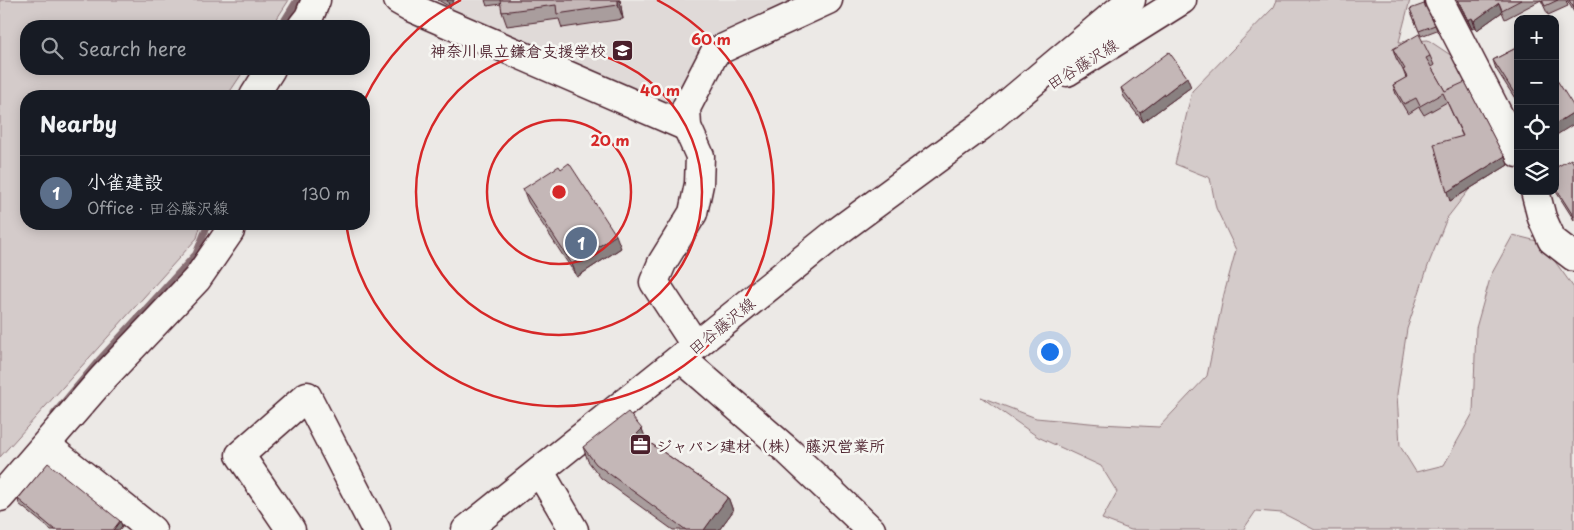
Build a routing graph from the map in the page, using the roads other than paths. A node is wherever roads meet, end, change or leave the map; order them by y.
1 (316, 0) edge
2 (398, 0) edge
3 (828, 0) edge
4 (1131, 0) edge
5 (1182, 0) edge
6 (1439, 0) edge
7 (307, 20) edge
8 (267, 75) edge
9 (258, 90) edge
10 (981, 126) junction
11 (687, 127) junction
12 (1516, 150) edge
13 (1536, 195) edge
14 (230, 230) edge
15 (1574, 257) edge
16 (688, 352) junction
17 (46, 444) junction
18 (540, 472) junction
19 (0, 497) edge
20 (152, 530) edge
21 (291, 530) edge
22 (376, 530) edge
23 (466, 530) edge
24 (574, 530) edge
25 (871, 530) edge

1 - 7 street
2 - 11 street
3 - 11 street
4 - 10 street, 田谷藤沢線
5 - 10 street, 田谷藤沢線
6 - 12 street
8 - 9 street
10 - 16 street, 田谷藤沢線
11 - 16 street
13 - 15 street
14 - 17 street
16 - 18 street, 田谷藤沢線
16 - 25 street
17 - 19 street
17 - 20 street
18 - 23 street, 田谷藤沢線
18 - 24 street
21 - 22 street

